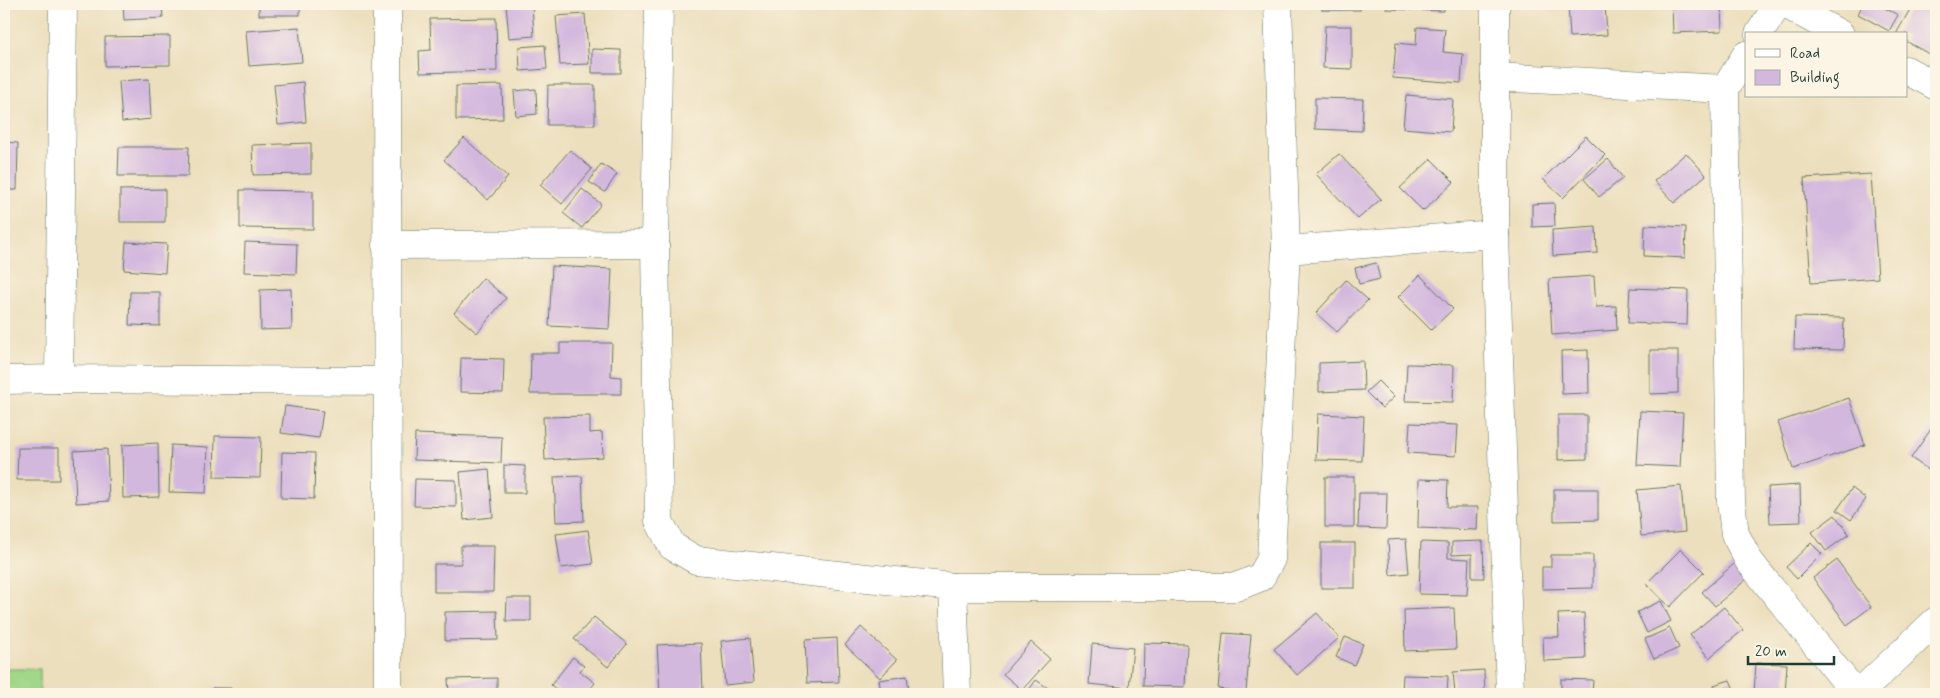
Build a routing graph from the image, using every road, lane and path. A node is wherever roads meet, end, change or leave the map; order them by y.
1 (63, 4) edge
2 (387, 4) edge
3 (659, 4) edge
4 (1278, 4) edge
5 (1495, 4) edge
6 (1778, 4) edge
7 (1785, 4) edge
8 (1760, 32) edge
9 (1836, 32) edge
10 (1745, 57) edge
11 (1908, 71) edge
12 (1495, 77) junction
13 (1936, 86) edge
14 (1725, 89) junction
15 (1495, 234) junction
16 (654, 244) junction
17 (386, 246) junction
18 (1286, 250) junction
19 (59, 379) junction
20 (4, 380) edge
21 (386, 381) junction
22 (953, 587) junction
23 (1936, 621) edge
24 (388, 694) edge
25 (957, 694) edge
26 (1510, 694) edge
27 (1857, 694) edge

1 - 19 street
2 - 17 street
3 - 16 street
4 - 18 street
5 - 12 street
6 - 8 street
7 - 9 street
10 - 14 street
11 - 13 street
12 - 14 street
12 - 15 street
14 - 27 street
15 - 18 street
15 - 26 street
16 - 17 street
16 - 22 street
17 - 21 street
18 - 22 street
19 - 20 street
19 - 21 street
21 - 24 street
22 - 25 street
23 - 27 street

